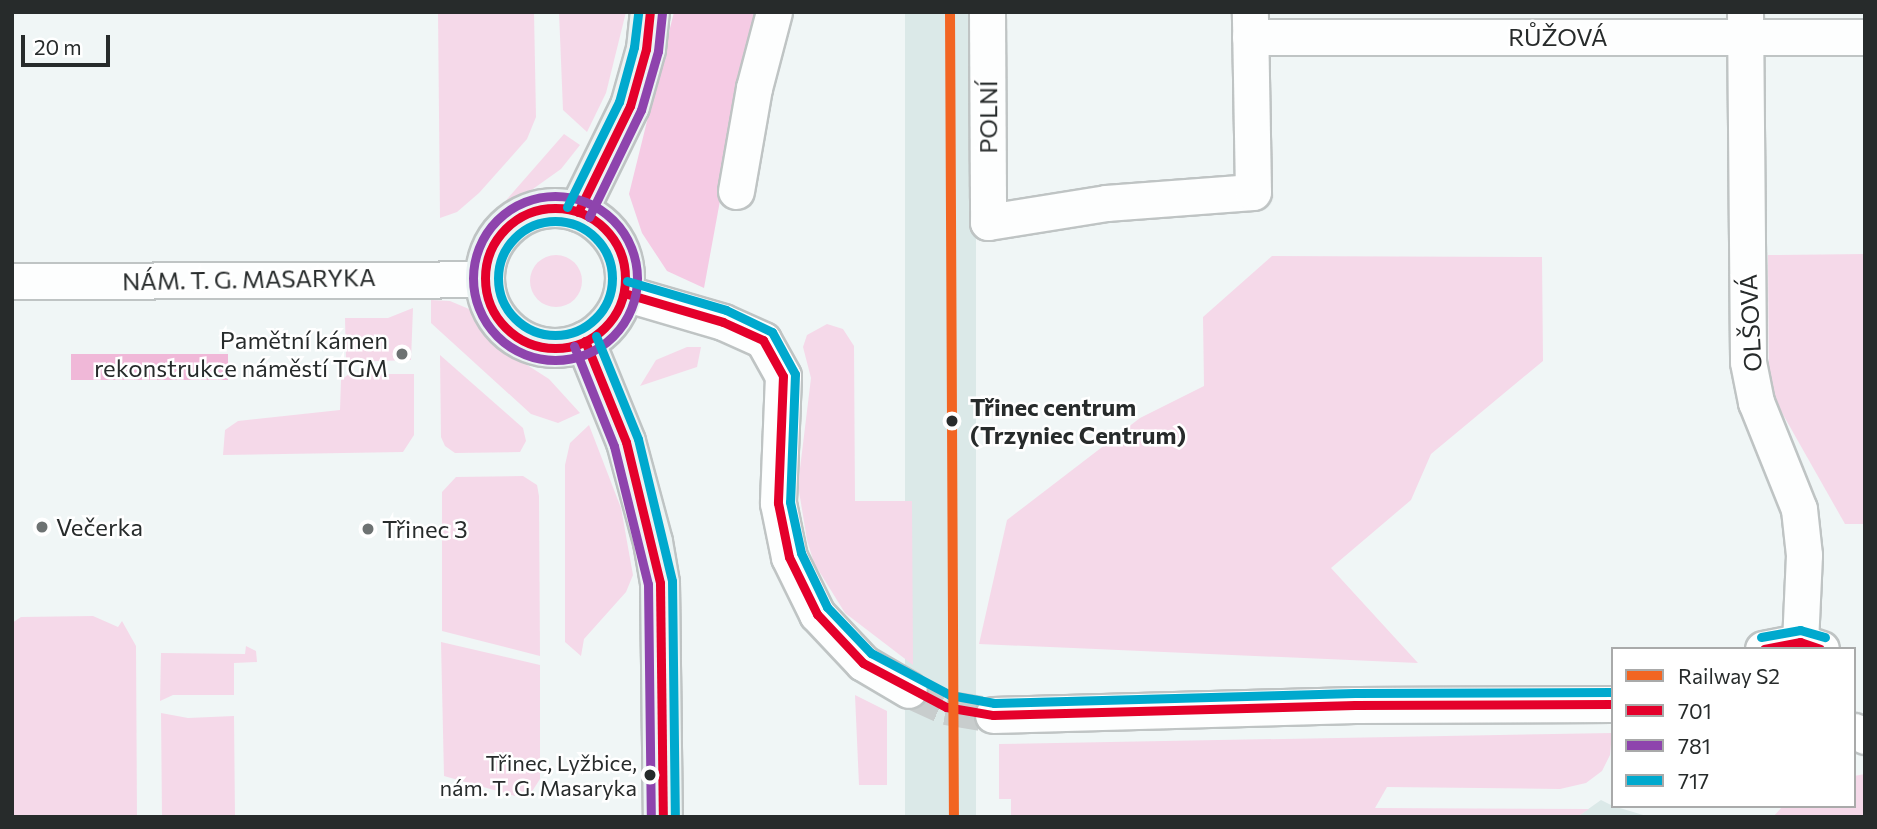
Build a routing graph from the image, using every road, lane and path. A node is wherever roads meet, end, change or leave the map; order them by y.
1 (650, 12) edge
2 (774, 12) edge
3 (987, 12) edge
4 (1250, 25) edge
5 (1745, 25) edge
6 (1865, 37) edge
7 (736, 191) dead end
8 (578, 212) junction
9 (485, 278) junction
10 (12, 281) edge
11 (624, 293) junction
12 (585, 341) junction
13 (1810, 645) edge
14 (1786, 647) edge
15 (909, 690) tunnel mouth
16 (1611, 704) edge
17 (993, 715) tunnel mouth
18 (663, 817) edge

1 - 8 main road
2 - 7 street
3 - 4 street, POLNÍ
4 - 5 street, RŮŽOVÁ
5 - 6 street, RŮŽOVÁ
5 - 13 street, OLŠOVÁ
8 - 9 main road
8 - 11 main road
9 - 10 street, NÁM. T. G. MASARYKA
9 - 12 main road
11 - 12 main road
11 - 15 street
12 - 18 main road
13 - 14 street, OLŠOVÁ
16 - 17 street

